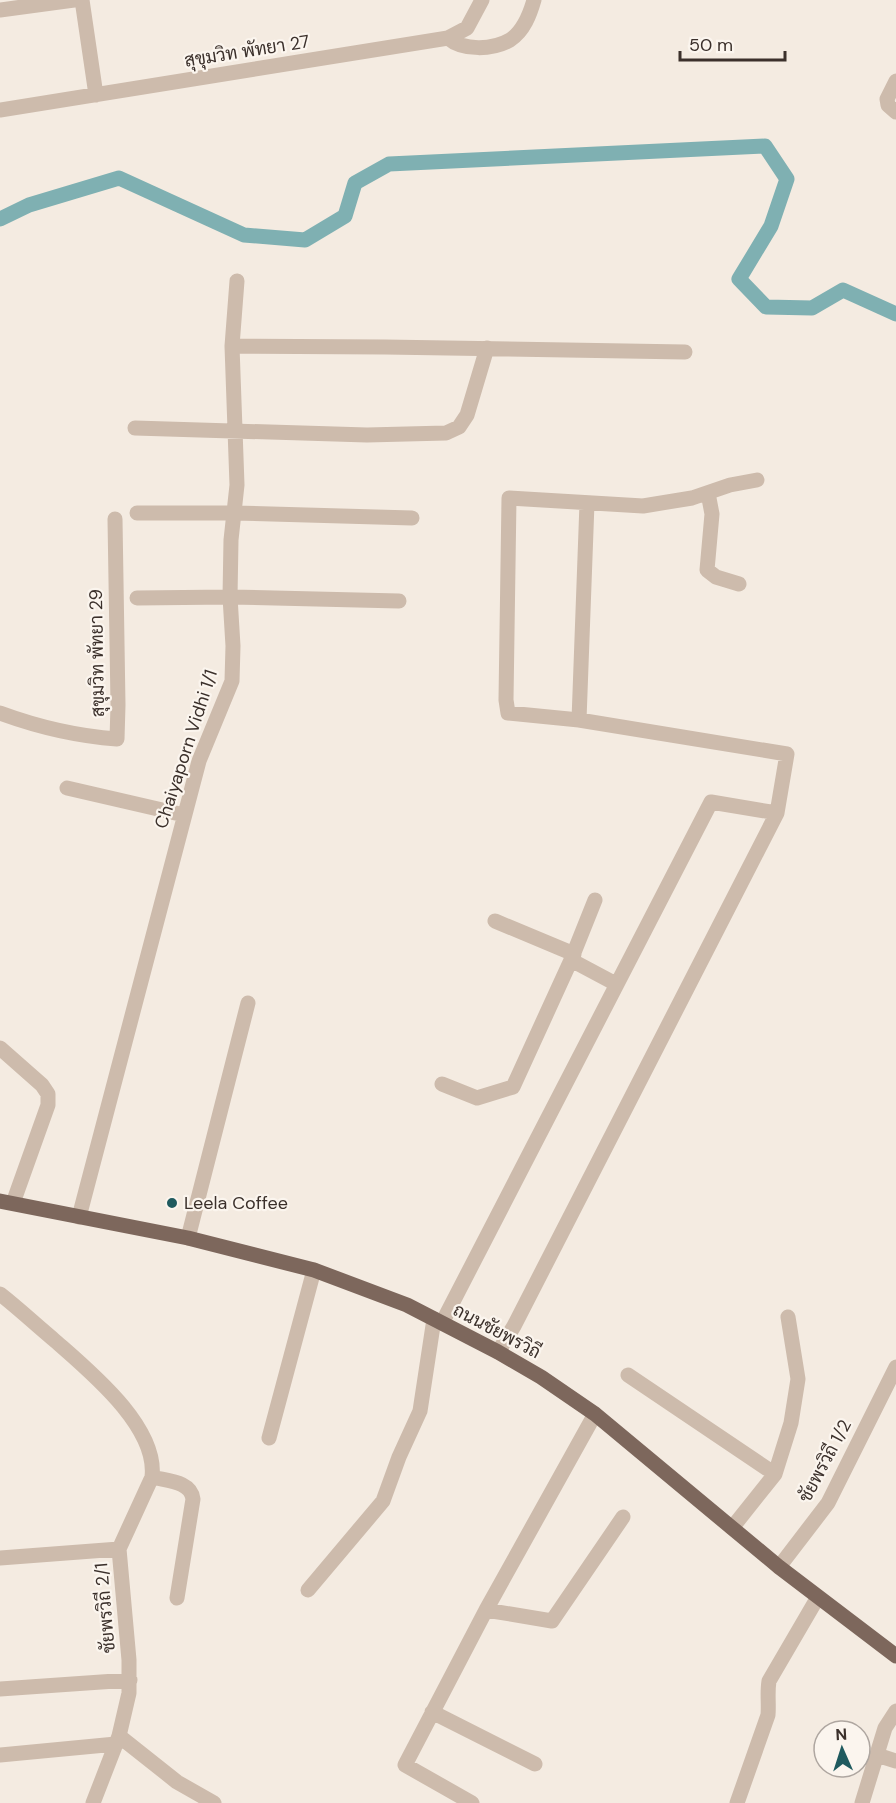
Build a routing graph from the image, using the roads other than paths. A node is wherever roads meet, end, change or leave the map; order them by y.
1 (74, 0) edge
2 (82, 0) edge
3 (482, 0) edge
4 (534, 0) edge
5 (0, 10) edge
6 (448, 38) junction
7 (896, 81) edge
8 (96, 95) junction
9 (0, 110) edge
10 (896, 112) edge
11 (237, 281) dead end
12 (232, 346) junction
13 (487, 348) junction
14 (685, 352) dead end
15 (135, 428) dead end
16 (235, 432) junction
17 (757, 480) dead end
18 (708, 493) junction
19 (587, 503) junction
20 (137, 513) dead end
21 (234, 513) junction
22 (412, 518) dead end
23 (115, 519) dead end
24 (739, 584) dead end
25 (230, 597) junction
26 (137, 598) dead end
27 (399, 601) dead end
28 (0, 713) edge
29 (579, 720) junction
30 (67, 788) dead end
31 (777, 813) junction
32 (184, 815) junction
33 (596, 900) dead end
34 (495, 921) dead end
35 (573, 957) junction
36 (616, 984) junction
37 (248, 1003) dead end
38 (0, 1047) edge
39 (442, 1084) dead end
40 (6, 1202) edge
41 (79, 1217) junction
42 (188, 1238) junction
43 (314, 1270) junction
44 (0, 1294) edge
45 (788, 1317) dead end
46 (438, 1321) junction
47 (498, 1352) junction
48 (896, 1367) edge
49 (628, 1376) dead end
50 (595, 1414) junction
51 (269, 1438) dead end
52 (775, 1474) junction
53 (152, 1478) junction
54 (623, 1517) dead end
55 (732, 1528) junction
56 (120, 1549) junction
57 (0, 1558) edge
58 (779, 1568) junction
59 (308, 1590) dead end
60 (818, 1597) junction
61 (177, 1598) dead end
62 (486, 1610) junction
63 (896, 1656) edge
64 (130, 1680) junction
65 (0, 1689) edge
66 (896, 1711) edge
67 (432, 1712) junction
68 (118, 1740) junction
69 (0, 1755) edge
70 (877, 1755) junction
71 (896, 1761) edge
72 (536, 1764) dead end
73 (93, 1803) edge
74 (214, 1803) edge
75 (472, 1803) edge
76 (736, 1803) edge
77 (862, 1803) edge

1 - 5 street
2 - 8 street
3 - 6 street, สุขุมวิท พัทยา 27
4 - 6 street
6 - 8 street, สุขุมวิท พัทยา 27
7 - 10 street
8 - 9 street, สุขุมวิท พัทยา 27
11 - 12 street, Chaiyaporn Vidhi 1/1
12 - 13 street
12 - 16 street, Chaiyaporn Vidhi 1/1
13 - 14 street
13 - 16 street
15 - 16 street
16 - 21 street, Chaiyaporn Vidhi 1/1
17 - 18 street
18 - 19 street
18 - 24 street
19 - 29 street
19 - 29 street
20 - 21 street
21 - 22 street
21 - 25 street, Chaiyaporn Vidhi 1/1
23 - 28 street, สุขุมวิท พัทยา 29
25 - 26 street
25 - 27 street
25 - 32 street, Chaiyaporn Vidhi 1/1
29 - 31 street
30 - 32 street
31 - 36 street
31 - 47 street
32 - 41 street, Chaiyaporn Vidhi 1/1
33 - 35 street
34 - 35 street
35 - 36 street
35 - 39 street
36 - 46 street
37 - 42 street
38 - 40 street
40 - 41 main road, ถนนชัยพรวิถี
41 - 42 main road, ถนนชัยพรวิถี
42 - 43 main road, ถนนชัยพรวิถี
43 - 46 main road, ถนนชัยพรวิถี
43 - 51 street
44 - 53 street
45 - 52 street
46 - 47 main road, ถนนชัยพรวิถี
46 - 59 street
47 - 50 main road, ถนนชัยพรวิถี
48 - 58 street, ชัยพรวิถี 1/2
49 - 52 street
50 - 55 main road, ถนนชัยพรวิถี
50 - 62 street
52 - 55 street
53 - 56 street, ชัยพรวิถี 2/1
53 - 61 street
54 - 62 street
55 - 58 main road, ถนนชัยพรวิถี
56 - 57 street
56 - 64 street, ชัยพรวิถี 2/1
58 - 60 main road, ถนนชัยพรวิถี
60 - 63 main road, ถนนชัยพรวิถี
60 - 76 street
62 - 67 street
64 - 65 street
64 - 68 street, ชัยพรวิถี 2/1
66 - 70 street
67 - 72 street
67 - 75 street
68 - 69 street
68 - 73 street, ชัยพรวิถี 2/1
68 - 74 street
70 - 71 street
70 - 77 street

